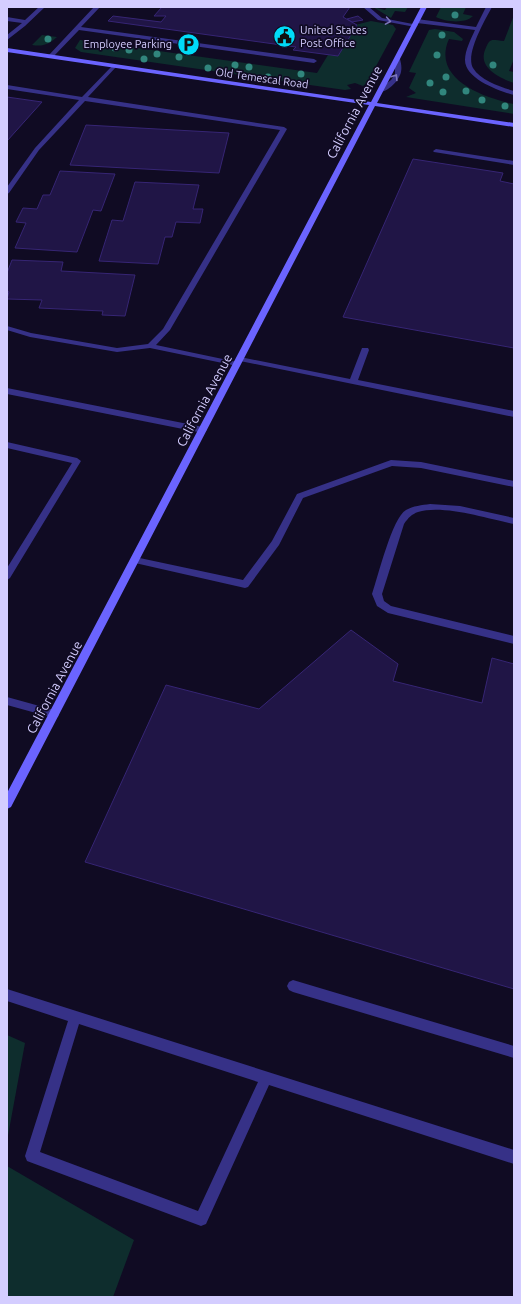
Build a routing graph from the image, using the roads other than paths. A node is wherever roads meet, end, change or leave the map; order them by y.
1 (42, 7) edge
2 (97, 7) edge
3 (366, 7) edge
4 (424, 7) edge
5 (489, 7) edge
6 (7, 19) edge
7 (26, 22) junction
8 (416, 23) junction
9 (78, 28) junction
10 (479, 29) junction
11 (7, 38) edge
12 (7, 50) edge
13 (50, 57) junction
14 (397, 59) joint
15 (314, 61) dead end
16 (114, 66) junction
17 (7, 87) edge
18 (380, 91) joint
19 (514, 92) edge
20 (84, 98) junction
21 (373, 104) junction
22 (514, 125) edge
23 (436, 151) dead end
24 (514, 163) edge
25 (7, 192) edge
26 (7, 328) edge
27 (150, 346) junction
28 (365, 350) dead end
29 (238, 362) junction
30 (353, 382) junction
31 (7, 391) edge
32 (514, 414) edge
33 (202, 430) junction
34 (7, 445) edge
35 (514, 484) edge
36 (514, 521) edge
37 (135, 560) junction
38 (8, 572) edge
39 (514, 640) edge
40 (7, 701) edge
41 (54, 714) junction
42 (7, 804) edge
43 (293, 986) dead end
44 (7, 995) edge
45 (75, 1017) junction
46 (514, 1052) edge
47 (266, 1078) junction
48 (514, 1157) edge

1 - 7 lane
2 - 9 lane
3 -> 8 lane
4 - 8 main road, California Avenue
5 - 10 lane
6 - 7 lane
7 - 11 lane
8 - 10 lane
8 - 14 main road, California Avenue
9 - 13 lane
9 - 15 lane
10 - 19 lane
12 - 13 main road, Old Temescal Road
13 - 16 main road, Old Temescal Road
14 - 18 lane
16 - 20 lane
16 - 21 main road, Old Temescal Road
17 - 20 lane
18 - 21 main road, California Avenue
20 - 25 lane
20 - 27 lane
21 - 22 main road, Old Temescal Road
21 - 29 main road, California Avenue
23 - 24 lane
26 - 27 lane
27 - 29 lane
28 - 30 lane
29 - 30 lane
29 - 33 main road, California Avenue
30 - 32 lane
31 - 33 lane
33 - 37 main road, California Avenue
34 - 38 lane
35 - 37 lane
36 - 39 lane
37 - 41 main road, California Avenue
40 - 41 lane
41 - 42 main road, California Avenue
43 - 46 lane
44 - 45 lane
45 - 47 lane
45 - 47 lane
47 - 48 lane

